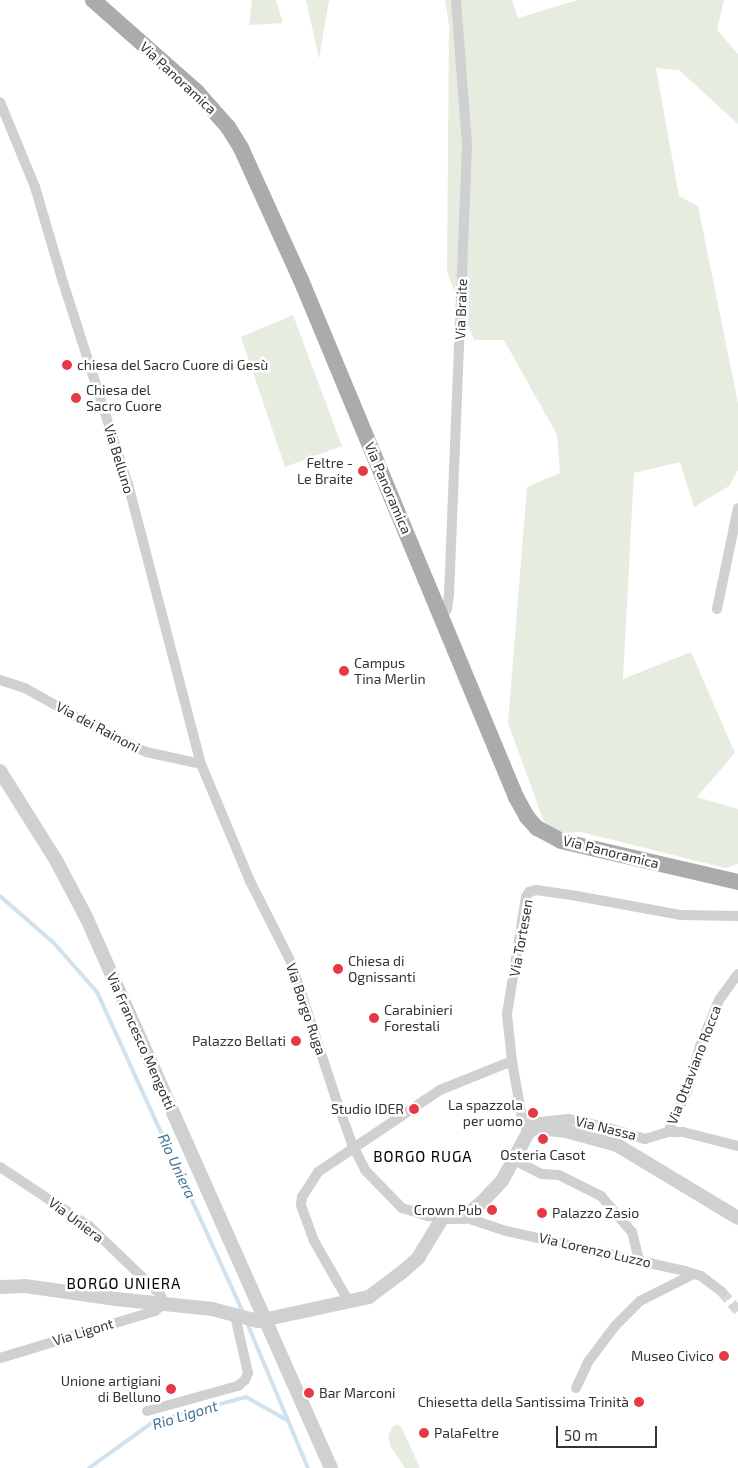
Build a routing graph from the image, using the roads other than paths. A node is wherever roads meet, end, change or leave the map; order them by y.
1 (93, 0) edge
2 (456, 0) edge
3 (0, 102) edge
4 (738, 508) edge
5 (717, 609) dead end
6 (442, 616) junction
7 (0, 680) edge
8 (201, 764) junction
9 (0, 771) edge
10 (738, 882) edge
11 (738, 916) edge
12 (738, 974) edge
13 (512, 1061) junction
14 (533, 1128) junction
15 (668, 1132) junction
16 (738, 1146) edge
17 (354, 1148) junction
18 (514, 1160) junction
19 (0, 1167) edge
20 (444, 1217) junction
21 (464, 1217) junction
22 (738, 1218) edge
23 (639, 1260) junction
24 (694, 1274) junction
25 (0, 1287) edge
26 (722, 1292) tunnel mouth
27 (350, 1302) junction
28 (164, 1304) junction
29 (235, 1316) junction
30 (261, 1320) junction
31 (0, 1358) edge
32 (576, 1388) dead end
33 (147, 1410) dead end
34 (332, 1468) edge

1 - 6 main road, Via Panoramica
2 - 6 street, Via Braite
3 - 8 street, Via Belluno
4 - 5 street
6 - 10 main road, Via Panoramica
7 - 8 street, Via dei Rainoni
8 - 17 street, Via Borgo Ruga
9 - 30 street, Via Francesco Mengotti
11 - 13 street, Via Tortesen
12 - 15 street, Via Ottaviano Rocca
13 - 14 street, Via Tortesen
13 - 17 street
14 - 15 street, Via Nassa
14 - 18 street
14 - 22 street
15 - 16 street, Via Nassa
17 - 20 street, Via Borgo Ruga
17 - 27 street
18 - 21 street
18 - 23 street
19 - 28 street, Via Uniera
20 - 21 street
20 - 27 street
21 - 23 street, Via Lorenzo Luzzo
23 - 24 street, Via Lorenzo Luzzo
24 - 26 street, Via Lorenzo Luzzo
24 - 32 street
25 - 28 street
27 - 30 street
28 - 29 street
28 - 31 street, Via Ligont
29 - 30 street
29 - 33 street
30 - 34 street, Via Francesco Mengotti

